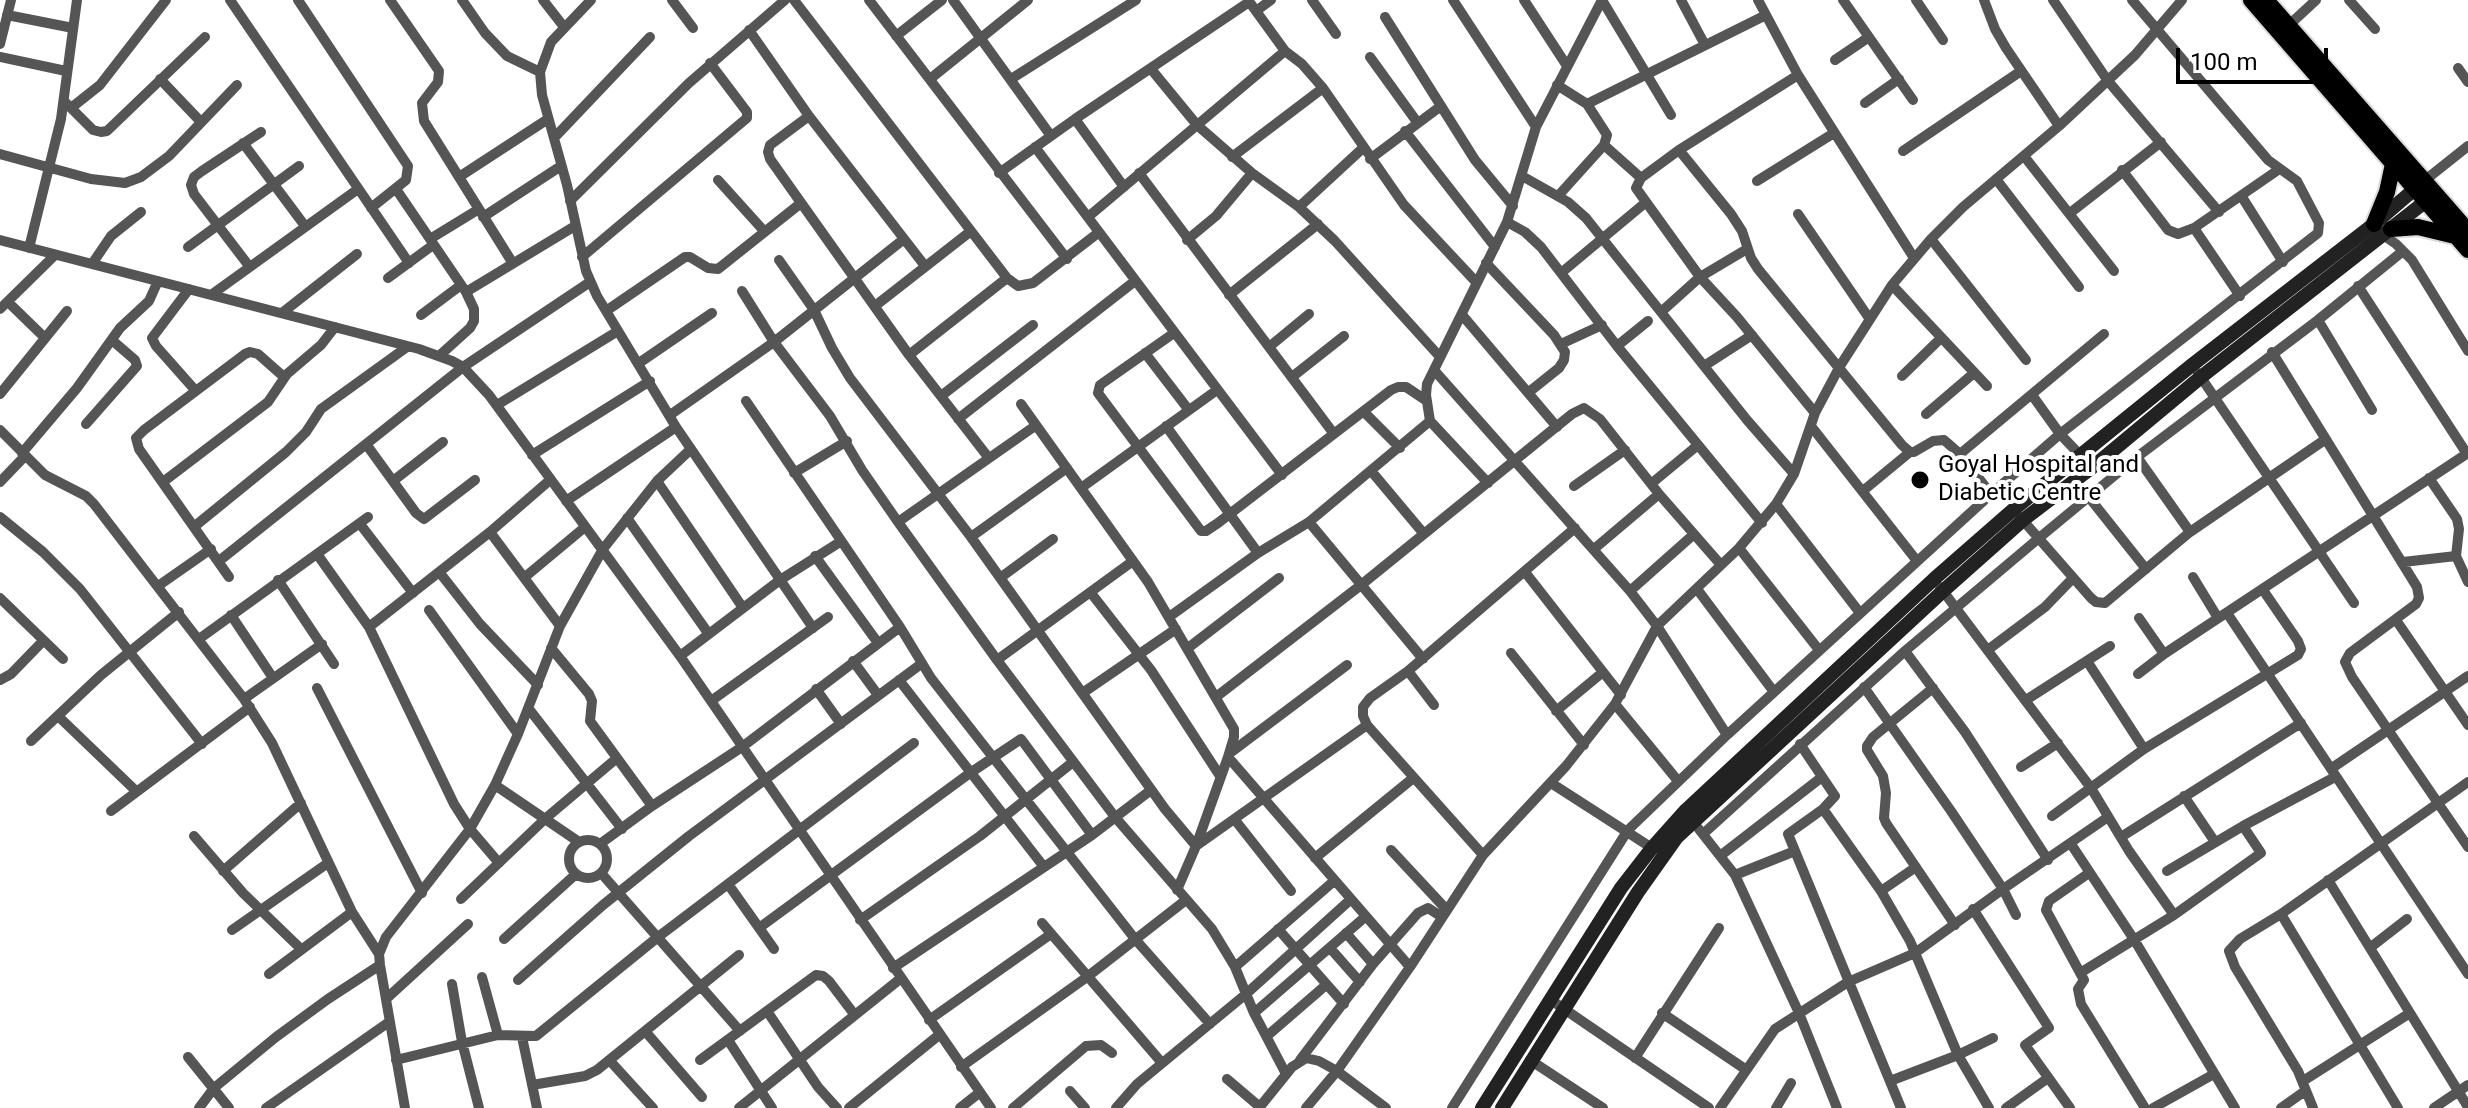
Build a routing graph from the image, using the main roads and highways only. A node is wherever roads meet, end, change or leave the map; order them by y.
1 (2251, 0) edge
2 (2266, 0) edge
3 (2393, 164) junction
4 (2424, 191) junction
5 (2383, 229) junction
6 (2462, 234) edge
7 (2468, 250) edge
8 (2197, 371) junction
9 (2018, 515) junction
10 (1694, 822) junction
11 (1558, 1003) junction
12 (1482, 1108) edge
13 (1502, 1108) edge

1 - 3 main road
2 - 4 main road
3 - 4 main road
3 - 5 main road
4 - 5 main road
4 - 6 main road
5 - 6 main road
5 - 8 main road
6 - 7 main road
8 - 9 main road
8 - 9 main road
9 - 10 main road
10 - 11 main road
10 - 11 main road
11 - 12 main road
11 - 13 main road

